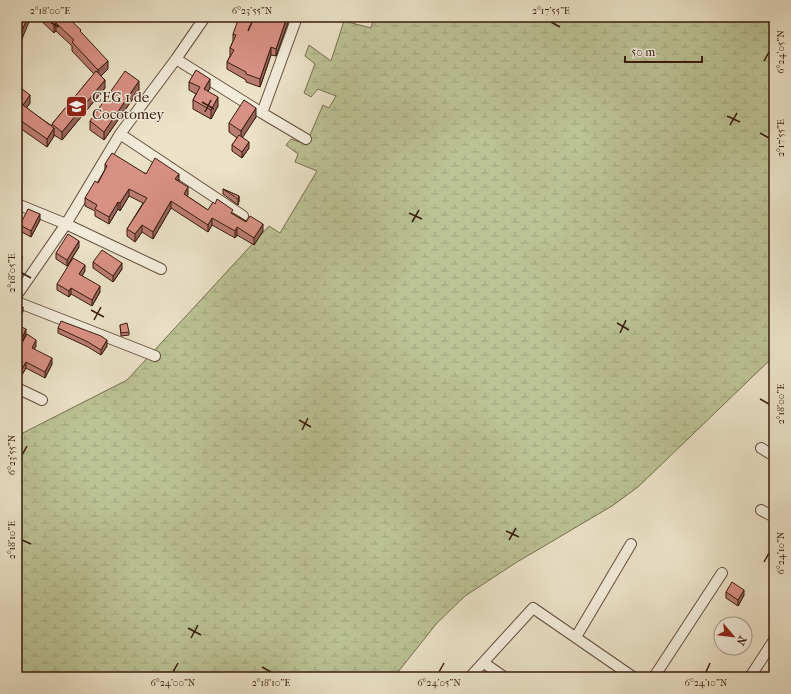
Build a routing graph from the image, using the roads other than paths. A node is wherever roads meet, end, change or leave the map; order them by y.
1 (205, 17) edge
2 (296, 17) edge
3 (176, 59) junction
4 (262, 113) junction
5 (120, 134) junction
6 (306, 138) dead end
7 (17, 204) edge
8 (243, 216) dead end
9 (66, 224) junction
10 (161, 269) dead end
11 (17, 295) edge
12 (17, 302) edge
13 (155, 356) dead end
14 (17, 388) edge
15 (42, 400) dead end
16 (761, 448) dead end
17 (774, 456) edge
18 (761, 510) dead end
19 (774, 517) edge
20 (631, 544) dead end
21 (722, 573) dead end
22 (576, 637) junction
23 (774, 640) edge
24 (484, 663) junction
25 (470, 677) edge
26 (504, 677) edge
27 (633, 677) edge
28 (654, 677) edge
29 (750, 677) edge

1 - 3 street
2 - 4 street
3 - 4 street
3 - 5 street
4 - 6 street
5 - 8 street
5 - 9 street
7 - 9 street
9 - 10 street
9 - 11 street
12 - 13 street
14 - 15 street
16 - 17 street
18 - 19 street
20 - 22 street
21 - 28 street
22 - 24 street
22 - 27 street
23 - 29 street
24 - 25 street
24 - 26 street

